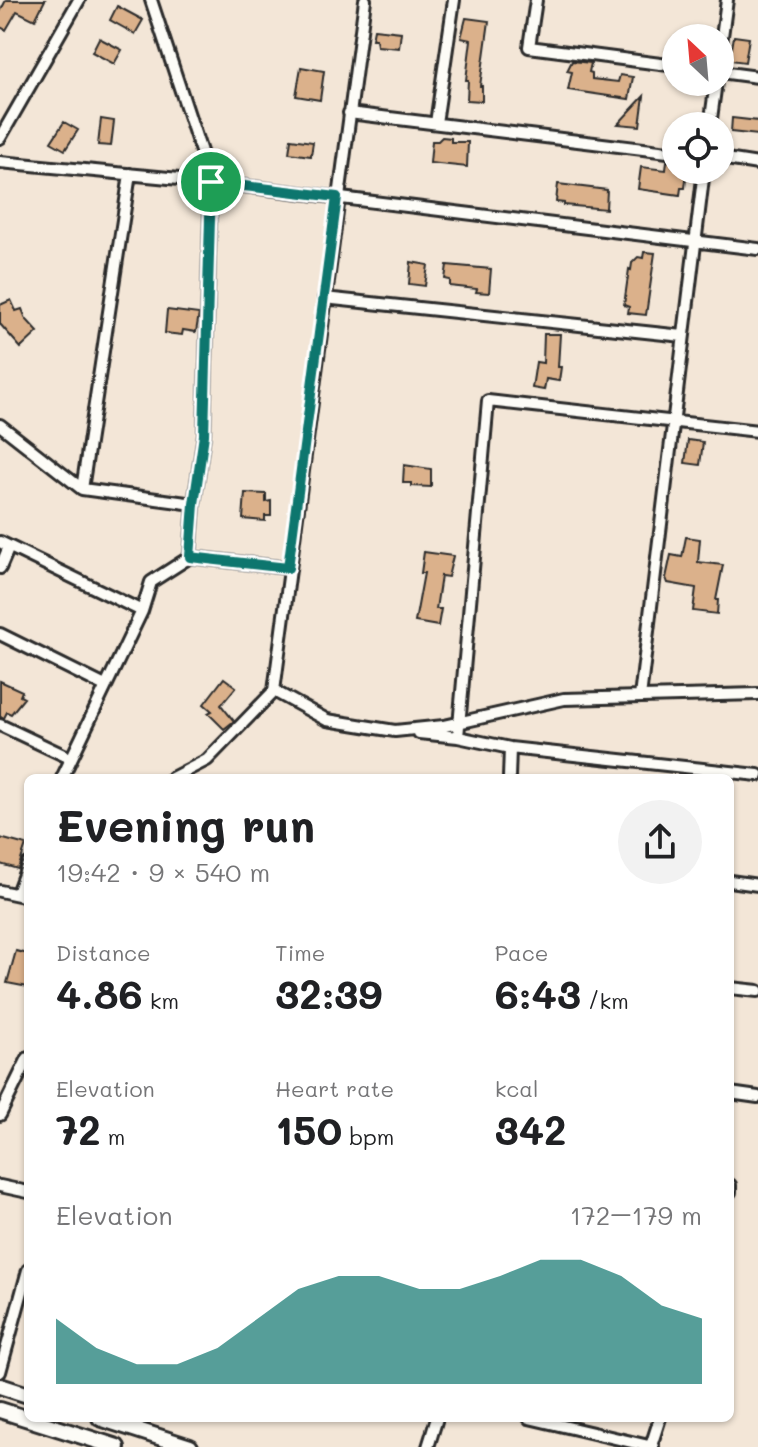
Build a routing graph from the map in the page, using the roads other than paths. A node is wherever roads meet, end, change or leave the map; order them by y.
1 (79, 0) edge
2 (151, 0) edge
3 (365, 0) edge
4 (454, 0) edge
5 (536, 0) edge
6 (727, 0) edge
7 (724, 24) edge
8 (662, 64) edge
9 (734, 74) edge
10 (758, 77) edge
11 (349, 113) junction
12 (436, 123) junction
13 (0, 138) edge
14 (662, 151) edge
15 (734, 160) edge
16 (0, 162) edge
17 (758, 164) edge
18 (130, 174) junction
19 (211, 182) junction
20 (702, 184) edge
21 (337, 197) junction
22 (695, 241) junction
23 (758, 249) edge
24 (324, 298) junction
25 (683, 336) junction
26 (673, 421) junction
27 (0, 425) edge
28 (758, 431) edge
29 (82, 489) junction
30 (194, 504) junction
31 (4, 544) edge
32 (190, 557) junction
33 (0, 568) edge
34 (288, 568) junction
35 (142, 611) junction
36 (0, 634) edge
37 (105, 686) junction
38 (274, 691) junction
39 (758, 694) edge
40 (640, 697) junction
41 (459, 723) junction
42 (0, 725) edge
43 (395, 731) junction
44 (458, 737) junction
45 (510, 748) junction
46 (70, 758) junction
47 (64, 774) edge
48 (180, 774) edge
49 (509, 774) edge
50 (758, 775) edge
51 (734, 882) edge
52 (758, 885) edge
53 (0, 891) edge
54 (22, 895) edge
55 (734, 988) edge
56 (758, 991) edge
57 (24, 1066) edge
58 (734, 1094) edge
59 (758, 1097) edge
60 (0, 1115) edge
61 (0, 1186) edge
62 (24, 1191) edge
63 (24, 1285) edge
64 (0, 1372) edge
65 (0, 1386) edge
66 (24, 1394) edge
67 (0, 1410) edge
68 (24, 1418) edge
69 (38, 1422) edge
70 (112, 1422) edge
71 (436, 1422) edge
72 (563, 1422) edge
73 (659, 1422) edge
74 (117, 1447) edge
75 (190, 1447) edge
76 (428, 1447) edge
77 (652, 1447) edge

1 - 13 street
2 - 19 street
3 - 11 street
4 - 12 street
5 - 8 street
6 - 7 street
9 - 10 street
11 - 12 street
11 - 21 street
12 - 14 street
15 - 17 street
16 - 18 street
18 - 19 street
18 - 29 street
19 - 21 street
19 - 30 street
20 - 22 street
21 - 22 street
21 - 24 street
22 - 23 street
22 - 25 street
24 - 25 street
24 - 34 street
25 - 26 street
26 - 28 street
26 - 40 street
26 - 41 street
27 - 29 street
29 - 30 street
30 - 32 street
31 - 33 street
31 - 35 street
32 - 34 street
32 - 35 street
34 - 38 street
35 - 37 street
36 - 37 street
37 - 46 street
38 - 43 street
38 - 48 street
39 - 40 street
40 - 41 street
41 - 43 street
41 - 44 street
42 - 46 street
43 - 44 street
44 - 45 street
45 - 49 street
45 - 50 street
46 - 47 street
51 - 52 street
53 - 54 street
55 - 56 street
57 - 60 street
58 - 59 street
61 - 62 street
63 - 64 street
65 - 66 main road
67 - 68 main road
69 - 74 main road
70 - 75 main road
71 - 76 street
72 - 77 street
73 - 77 street

